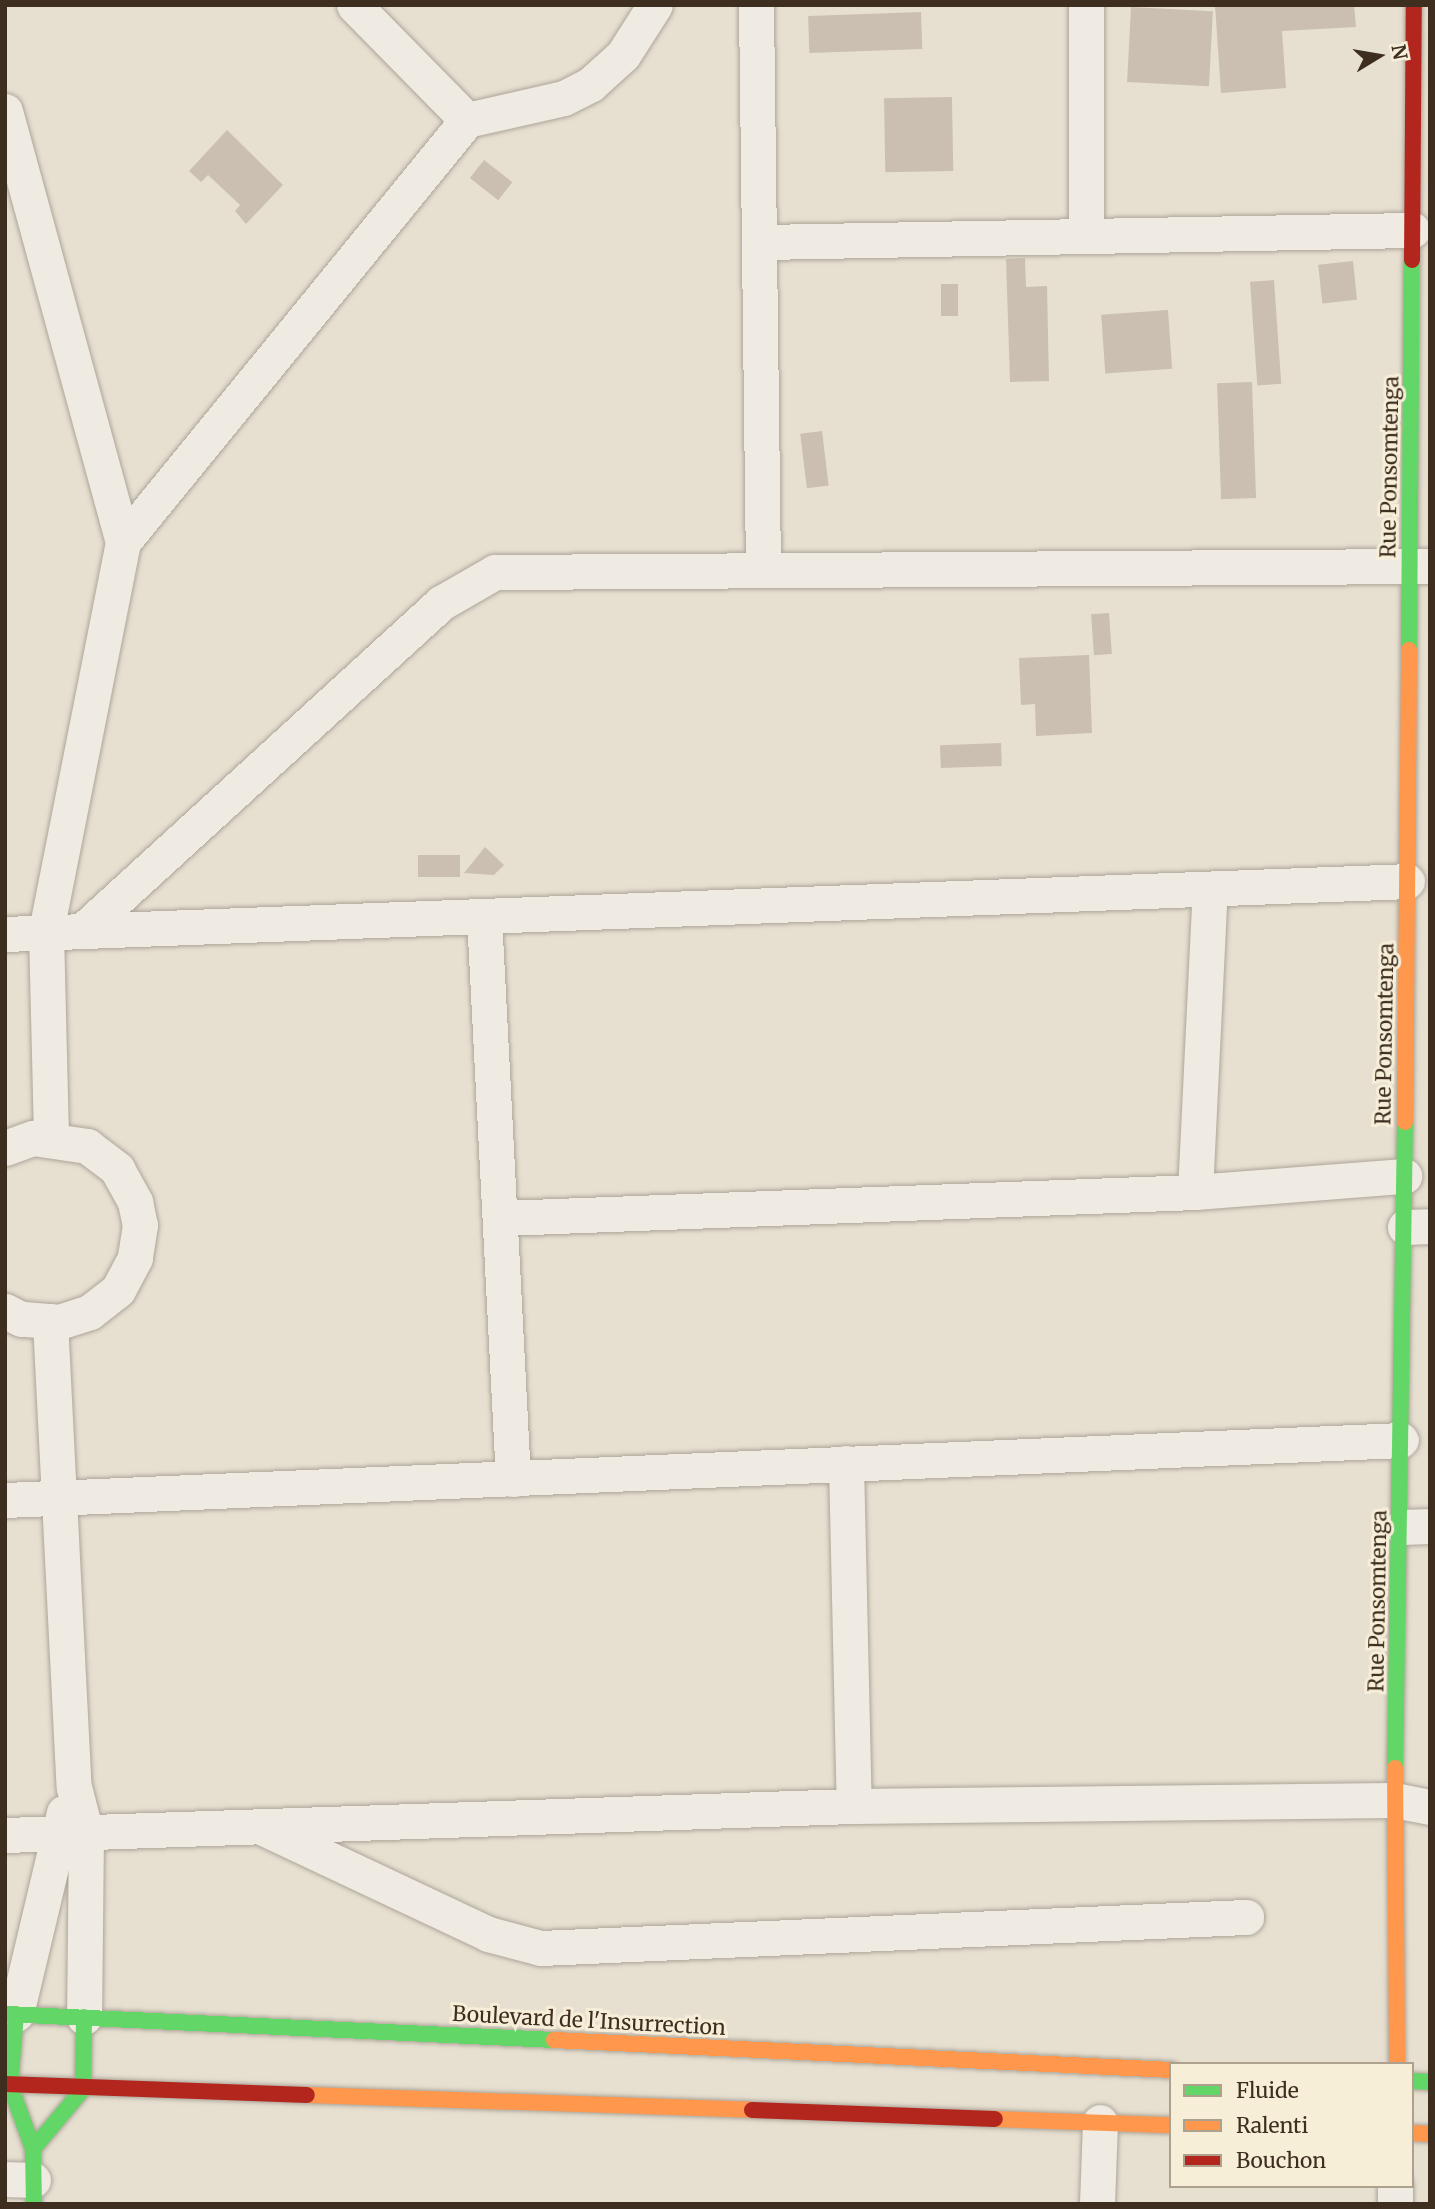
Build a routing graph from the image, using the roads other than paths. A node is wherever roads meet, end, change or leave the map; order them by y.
1 (354, 5) edge
2 (655, 5) edge
3 (755, 5) edge
4 (1086, 5) edge
5 (1414, 5) edge
6 (5, 111) edge
7 (467, 120) junction
8 (1413, 230) junction
9 (1086, 236) junction
10 (763, 242) junction
11 (123, 542) junction
12 (1420, 566) edge
13 (763, 570) junction
14 (1407, 881) junction
15 (1210, 890) junction
16 (484, 916) junction
17 (7, 931) edge
18 (82, 931) junction
19 (46, 932) junction
20 (51, 1138) junction
21 (5, 1148) edge
22 (1404, 1176) junction
23 (1195, 1192) junction
24 (503, 1218) junction
25 (1417, 1226) edge
26 (5, 1311) edge
27 (50, 1321) junction
28 (1401, 1440) junction
29 (846, 1463) junction
30 (513, 1479) junction
31 (58, 1498) junction
32 (5, 1500) edge
33 (1416, 1527) edge
34 (1394, 1800) junction
35 (854, 1807) junction
36 (1430, 1807) edge
37 (253, 1823) junction
38 (71, 1833) junction
39 (5, 1835) edge
40 (1246, 1917) dead end
41 (10, 2014) edge
42 (84, 2017) junction
43 (1397, 2062) edge
44 (1169, 2070) edge
45 (7, 2085) edge
46 (83, 2089) junction
47 (1100, 2122) junction
48 (1169, 2125) edge
49 (26, 2178) edge
50 (1097, 2204) edge

1 - 7 street
2 - 7 street
3 - 10 street
4 - 9 street
5 - 8 street, Rue Ponsomtenga
6 - 11 street
7 - 11 street
8 - 9 street
8 - 12 street, Rue Ponsomtenga
9 - 10 street
10 - 13 street
11 - 19 street
12 - 13 street
12 - 14 street, Rue Ponsomtenga
13 - 18 street
14 - 15 street
14 - 22 street, Rue Ponsomtenga
15 - 16 street
15 - 23 street
16 - 18 street
16 - 24 street
17 - 19 street
18 - 19 street
19 - 20 street
20 - 21 street
20 - 27 street
22 - 23 street
22 - 25 street, Rue Ponsomtenga
23 - 24 street
24 - 30 street
25 - 28 street, Rue Ponsomtenga
26 - 27 street
27 - 31 street
28 - 29 street
28 - 33 street, Rue Ponsomtenga
29 - 30 street
29 - 35 street
30 - 31 street
31 - 32 street
31 - 38 street
33 - 34 street, Rue Ponsomtenga
34 - 35 street
34 - 36 street
34 - 43 street, Rue Ponsomtenga
35 - 37 street
37 - 38 street
37 - 40 street
38 - 39 street
38 - 41 street
38 - 42 street
41 - 42 street, Boulevard de l'Insurrection
41 - 45 street
42 - 44 street, Boulevard de l'Insurrection
42 - 46 street
45 - 46 street
45 - 49 street
46 - 47 street
46 - 49 street
47 - 48 street
47 - 50 street

